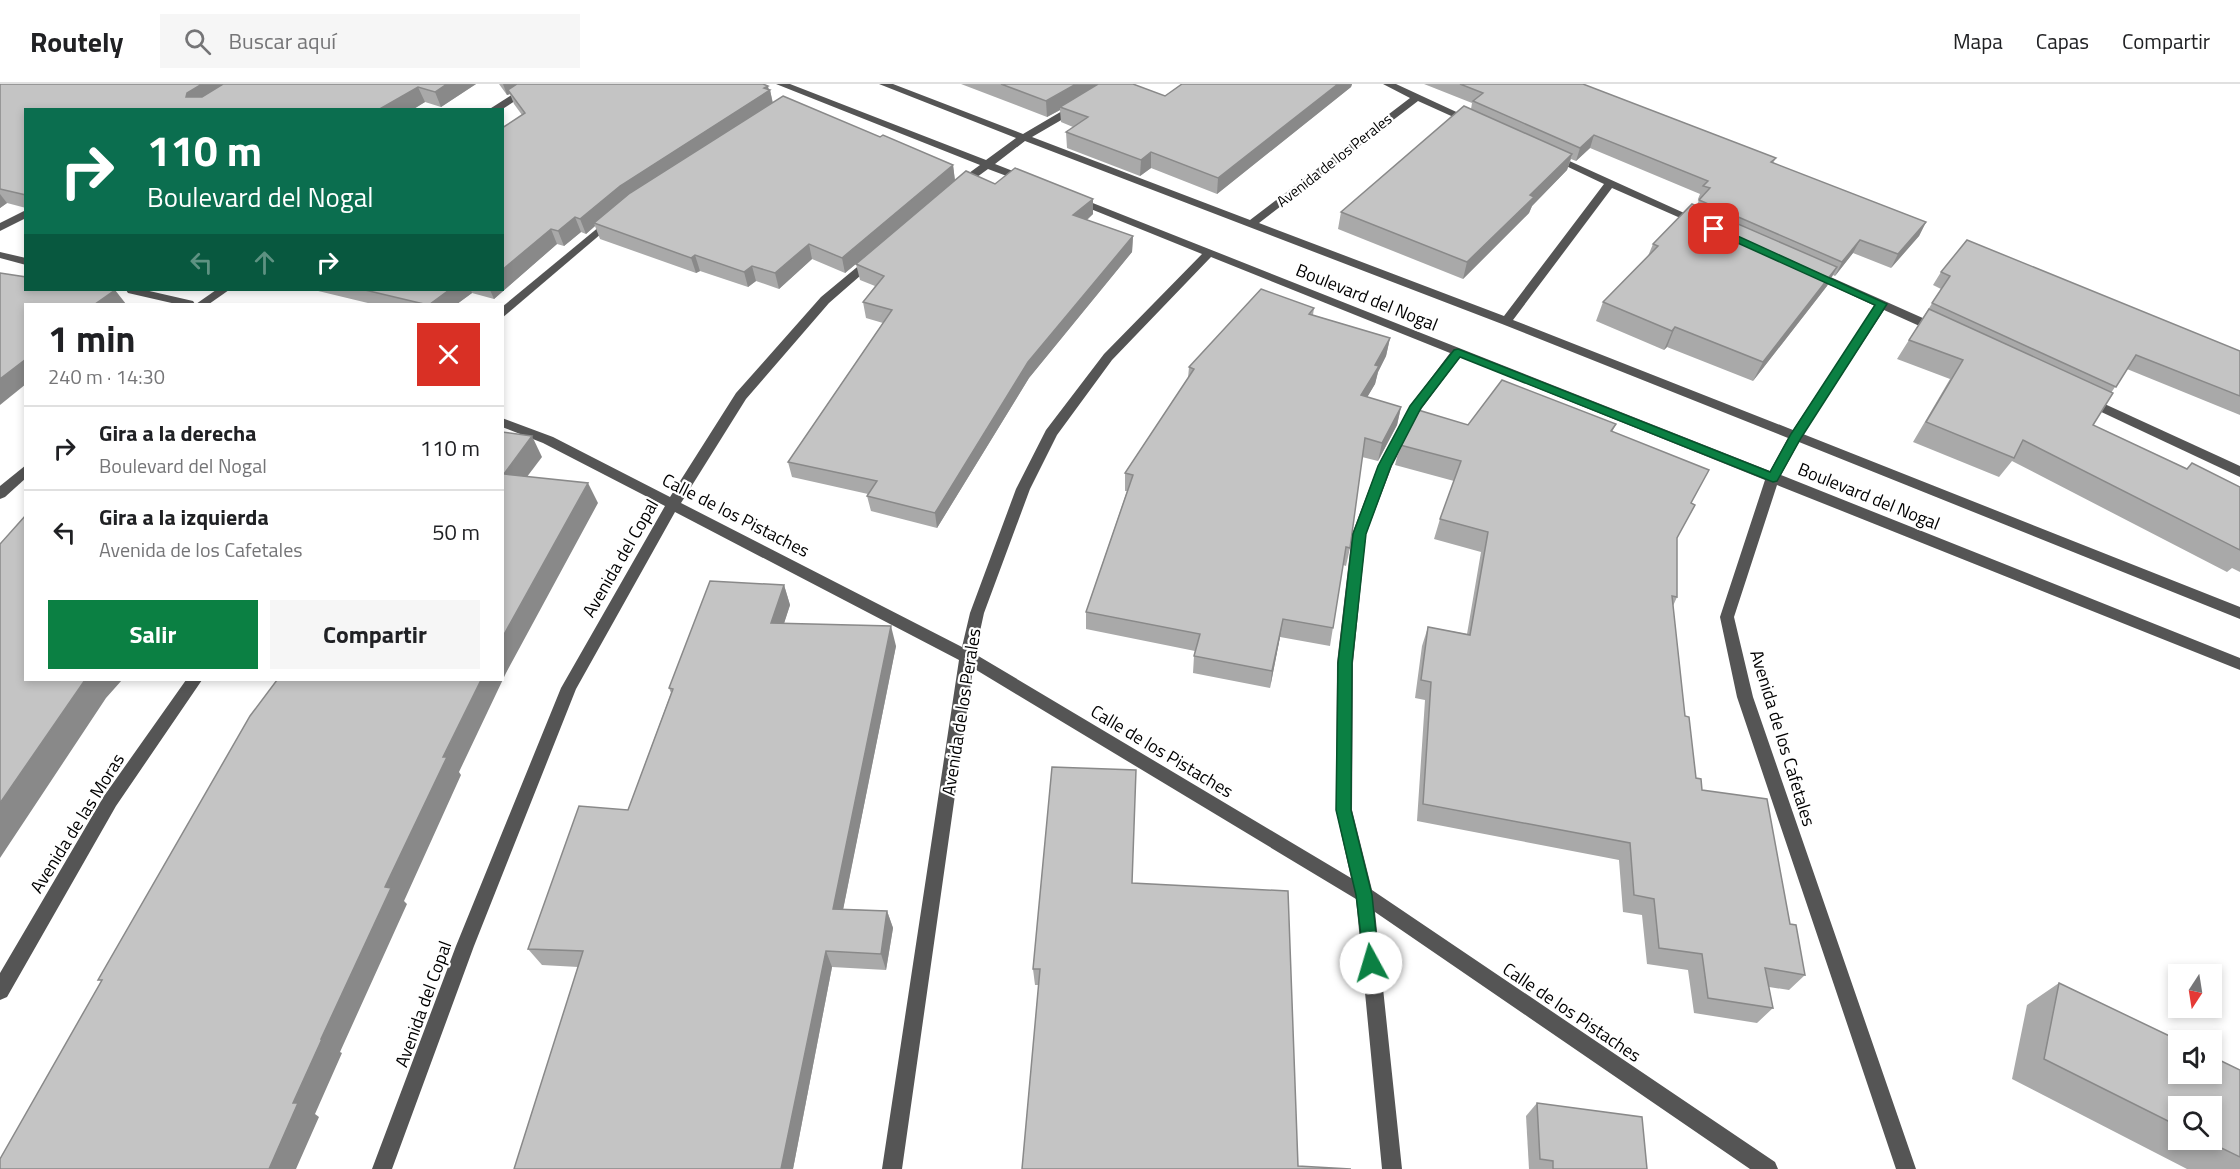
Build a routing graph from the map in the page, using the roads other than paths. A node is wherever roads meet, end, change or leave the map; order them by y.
1 (536, 84) edge
2 (781, 84) edge
3 (884, 84) edge
4 (1388, 84) edge
5 (1095, 96) edge
6 (1417, 97) junction
7 (496, 108) edge
8 (1481, 125) edge
9 (1023, 138) junction
10 (1535, 149) edge
11 (988, 165) junction
12 (1610, 183) junction
13 (1043, 187) edge
14 (949, 194) edge
15 (1065, 195) edge
16 (621, 212) edge
17 (24, 214) edge
18 (1251, 224) junction
19 (1708, 226) edge
20 (0, 228) edge
21 (887, 247) edge
22 (1209, 253) junction
23 (0, 255) edge
24 (24, 261) edge
25 (1806, 270) edge
26 (136, 291) edge
27 (222, 291) edge
28 (185, 303) edge
29 (204, 303) edge
30 (1882, 304) junction
31 (504, 312) edge
32 (1506, 321) junction
33 (1955, 338) edge
34 (1458, 352) junction
35 (2071, 393) edge
36 (504, 423) edge
37 (1796, 437) junction
38 (24, 472) edge
39 (2240, 472) edge
40 (1773, 477) junction
41 (0, 494) edge
42 (673, 504) junction
43 (2240, 613) edge
44 (967, 657) junction
45 (2240, 664) edge
46 (193, 681) edge
47 (1364, 895) junction
48 (0, 991) edge
49 (382, 1169) edge
50 (892, 1169) edge
51 (1392, 1169) edge
52 (1768, 1169) edge
53 (1906, 1169) edge

1 - 7 street
2 - 11 street
3 - 9 street, Boulevard del Nogal
4 - 6 street
5 - 9 street
6 - 8 street
6 - 18 street, Avenida de los Perales
9 - 11 street
9 - 18 street, Boulevard del Nogal
10 - 12 street
11 - 13 street
11 - 14 street
12 - 19 street
12 - 32 street
15 - 22 street, Boulevard del Nogal
16 - 31 street
17 - 20 street
18 - 32 street, Boulevard del Nogal
21 - 42 street, Avenida del Copal
22 - 34 street, Boulevard del Nogal
22 - 44 street, Avenida de los Perales
23 - 24 street
25 - 30 street
26 - 28 street
27 - 29 street
30 - 33 street
30 - 37 street, Avenida de los Cafetales
32 - 37 street, Boulevard del Nogal
34 - 40 street, Boulevard del Nogal
34 - 47 street
35 - 39 street
36 - 42 street, Calle de los Pistaches
37 - 40 street, Avenida de los Cafetales
37 - 43 street, Boulevard del Nogal
38 - 41 street
40 - 45 street, Boulevard del Nogal
40 - 53 street, Avenida de los Cafetales
42 - 44 street, Calle de los Pistaches
42 - 49 street, Avenida del Copal
44 - 47 street, Calle de los Pistaches
44 - 50 street, Avenida de los Perales
46 - 48 street, Avenida de las Moras
47 - 51 street
47 - 52 street, Calle de los Pistaches

